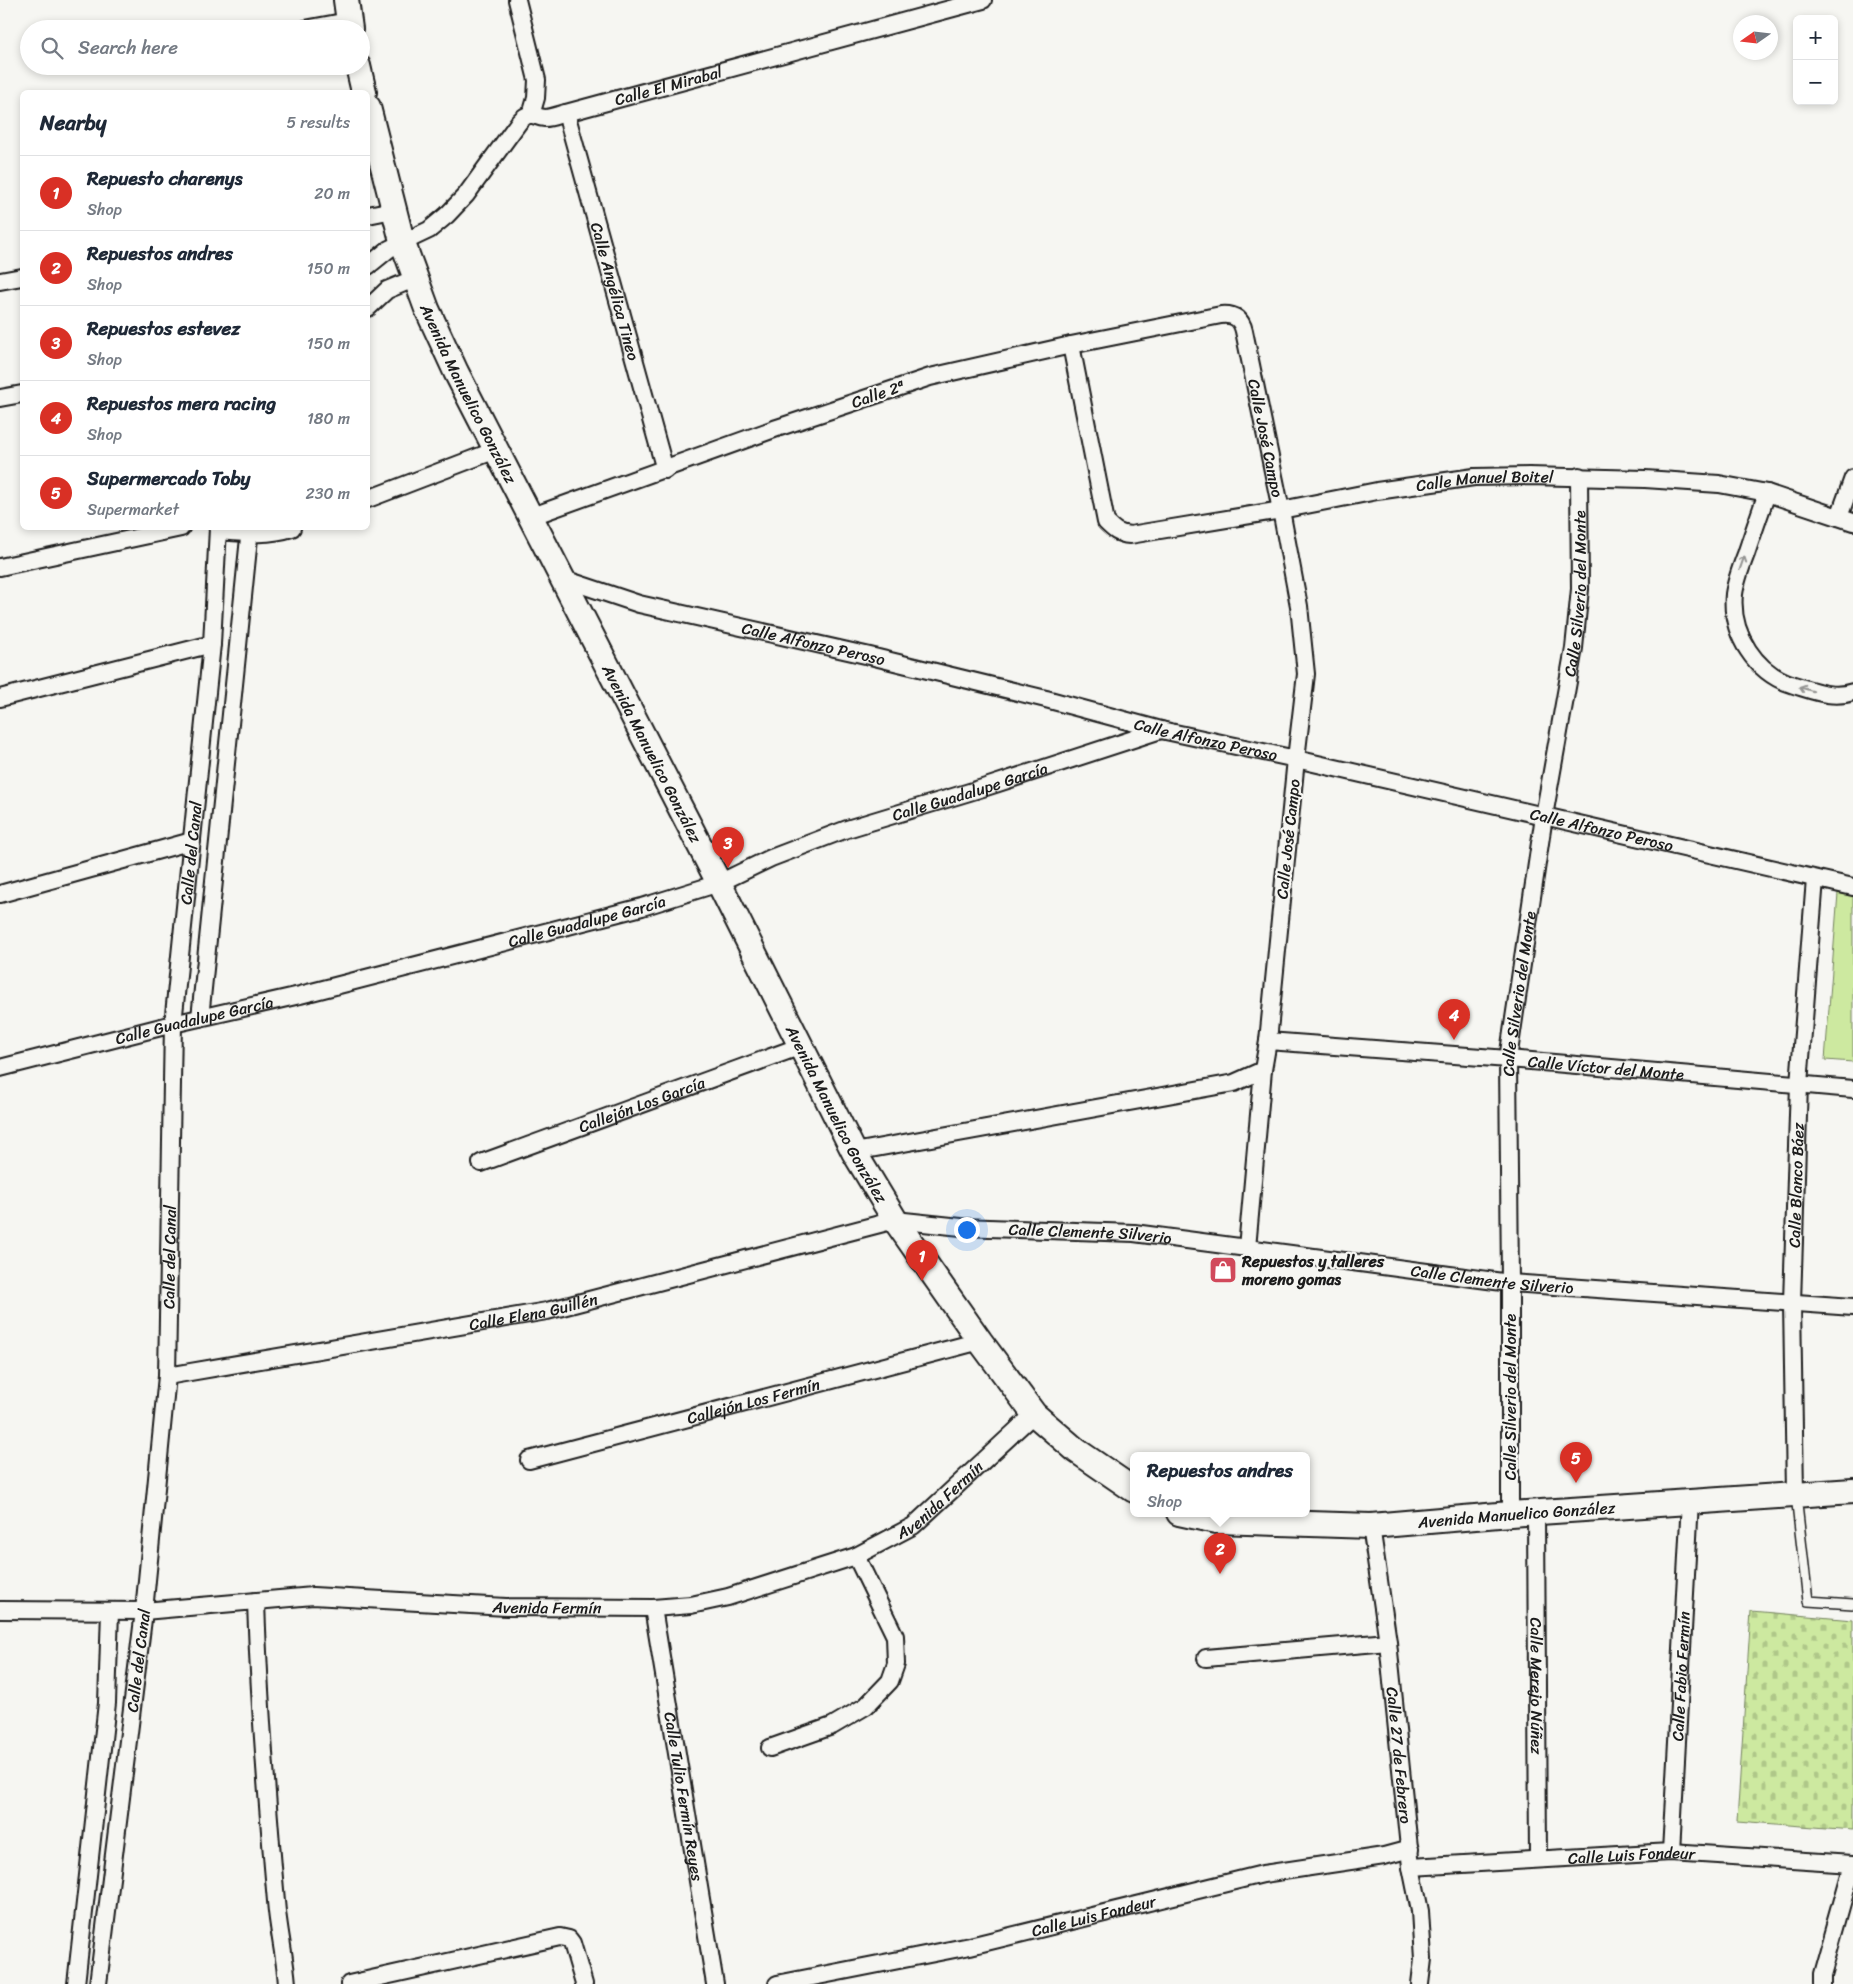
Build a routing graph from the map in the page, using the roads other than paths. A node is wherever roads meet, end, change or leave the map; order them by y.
1 (517, 0) edge
2 (983, 0) edge
3 (360, 75) edge
4 (364, 90) edge
5 (566, 113) junction
6 (370, 114) edge
7 (531, 115) junction
8 (393, 210) junction
9 (370, 215) edge
10 (402, 241) junction
11 (370, 264) edge
12 (20, 277) edge
13 (416, 278) junction
14 (0, 281) edge
15 (370, 306) edge
16 (1237, 317) joint
17 (1071, 345) junction
18 (20, 394) edge
19 (0, 398) edge
20 (496, 450) junction
21 (665, 470) junction
22 (1579, 476) junction
23 (1853, 478) edge
24 (1767, 492) junction
25 (370, 498) edge
26 (1282, 510) junction
27 (530, 517) junction
28 (1846, 520) edge
29 (172, 530) edge
30 (218, 530) edge
31 (234, 530) edge
32 (286, 530) edge
33 (250, 531) edge
34 (0, 567) edge
35 (564, 579) junction
36 (212, 644) junction
37 (1853, 692) edge
38 (0, 698) edge
39 (1161, 730) junction
40 (1296, 759) junction
41 (1544, 816) junction
42 (192, 841) junction
43 (1815, 879) junction
44 (718, 883) junction
45 (1853, 888) edge
46 (0, 894) edge
47 (200, 1018) junction
48 (173, 1024) junction
49 (1268, 1041) junction
50 (801, 1046) junction
51 (1508, 1059) junction
52 (0, 1068) edge
53 (1263, 1070) junction
54 (1799, 1084) junction
55 (1853, 1090) edge
56 (854, 1152) junction
57 (481, 1163) dead end
58 (895, 1220) junction
59 (1247, 1248) junction
60 (1510, 1283) junction
61 (1792, 1302) junction
62 (1853, 1307) edge
63 (980, 1341) junction
64 (167, 1376) junction
65 (1034, 1414) junction
66 (529, 1460) dead end
67 (1130, 1487) edge
68 (1853, 1491) edge
69 (1795, 1494) junction
70 (1690, 1501) junction
71 (1536, 1512) junction
72 (1510, 1514) junction
73 (1198, 1517) edge
74 (1371, 1526) junction
75 (856, 1556) junction
76 (256, 1601) junction
77 (1853, 1604) edge
78 (653, 1608) junction
79 (0, 1610) edge
80 (110, 1611) junction
81 (144, 1611) junction
82 (1388, 1642) junction
83 (1206, 1658) dead end
84 (770, 1748) dead end
85 (1410, 1849) junction
86 (1671, 1852) junction
87 (1538, 1860) junction
88 (1853, 1864) edge
89 (1411, 1867) junction
90 (848, 1977) edge
91 (76, 1984) edge
92 (98, 1984) edge
93 (286, 1984) edge
94 (348, 1984) edge
95 (584, 1984) edge
96 (715, 1984) edge
97 (777, 1984) edge
98 (1420, 1984) edge
99 (1822, 1984) edge

1 - 7 street
2 - 5 street, Calle El Mirabal
3 - 4 street
5 - 7 street, Calle El Mirabal
5 - 21 street, Calle Angélica Tineo
6 - 8 street, Avenida Manuelico González
7 - 10 street
8 - 9 street
8 - 10 street, Avenida Manuelico González
10 - 11 street
10 - 13 street, Avenida Manuelico González
12 - 14 street
13 - 15 street
13 - 20 street, Avenida Manuelico González
16 - 17 street, Calle 2ª
16 - 26 street, Calle José Campo
17 - 21 street, Calle 2ª
17 - 26 street, Calle Manuel Boitel
18 - 19 street
20 - 25 street
20 - 27 street, Avenida Manuelico González
21 - 27 street, Calle 2ª
22 - 24 street, Calle Manuel Boitel
22 - 26 street, Calle Manuel Boitel
22 - 41 street, Calle Silverio del Monte
23 - 28 street
24 - 28 street, Calle Manuel Boitel
37 -> 24 street
26 - 40 street, Calle José Campo
27 - 35 street, Avenida Manuelico González
29 - 34 street
30 - 36 street, Calle del Canal
31 - 33 street
32 - 33 street
33 - 47 street
35 - 39 street, Calle Alfonzo Peroso
35 - 44 street, Avenida Manuelico González
36 - 38 street
36 - 42 street, Calle del Canal
39 - 40 street, Calle Alfonzo Peroso
39 - 44 street, Calle Guadalupe García
40 - 41 street, Calle Alfonzo Peroso
40 - 49 street, Calle José Campo
41 - 43 street, Calle Alfonzo Peroso
41 - 51 street, Calle Silverio del Monte
42 - 46 street
42 - 48 street, Calle del Canal
43 - 45 street, Calle Alfonzo Peroso
43 - 54 street, Calle Blanco Báez
44 - 47 street, Calle Guadalupe García
44 - 50 street, Avenida Manuelico González
47 - 48 street, Calle Guadalupe García
48 - 52 street, Calle Guadalupe García
48 - 64 street, Calle del Canal
49 - 51 street, Calle Víctor del Monte
49 - 53 street, Calle José Campo
50 - 56 street, Avenida Manuelico González
50 - 57 street, Callejón Los García
51 - 54 street, Calle Víctor del Monte
51 - 60 street, Calle Silverio del Monte
53 - 56 street
53 - 59 street, Calle José Campo
54 - 55 street, Calle Víctor del Monte
54 - 61 street, Calle Blanco Báez
56 - 58 street, Avenida Manuelico González
58 - 59 street, Calle Clemente Silverio
58 - 63 street, Avenida Manuelico González
58 - 64 street, Calle Elena Guillén
59 - 60 street, Calle Clemente Silverio
60 - 61 street, Calle Clemente Silverio
60 - 72 street, Calle Silverio del Monte
61 - 62 street, Calle Clemente Silverio
61 - 69 street, Calle Blanco Báez
63 - 65 street, Avenida Manuelico González
63 - 66 street, Callejón Los Fermín
64 - 81 street, Calle del Canal
65 - 67 street, Avenida Manuelico González
65 - 75 street, Avenida Fermín
68 - 69 street, Avenida Manuelico González
69 - 70 street, Avenida Manuelico González
69 - 77 lane
70 - 71 street, Avenida Manuelico González
70 - 86 street, Calle Fabio Fermín
71 - 72 street, Avenida Manuelico González
71 - 87 street, Calle Merejo Núñez
72 - 74 street, Avenida Manuelico González
73 - 74 street, Avenida Manuelico González
74 - 82 street, Calle 27 de Febrero
75 - 78 street, Avenida Fermín
75 - 84 street
76 - 78 street, Avenida Fermín
76 - 81 street, Avenida Fermín
76 - 93 street
78 - 96 street, Calle Tulio Fermín Reyes
79 - 80 street, Avenida Fermín
80 - 81 street, Avenida Fermín
80 - 91 street
81 - 92 street, Calle del Canal
82 - 83 street
82 - 85 street, Calle 27 de Febrero
85 - 89 street, Calle 27 de Febrero
85 - 90 street, Calle Luis Fondeur
86 - 87 street, Calle Luis Fondeur
86 - 88 street, Calle Luis Fondeur
87 - 89 street, Calle Luis Fondeur
88 - 99 street
89 - 98 street, Calle 27 de Febrero
90 - 97 street, Calle Luis Fondeur
94 - 95 street

